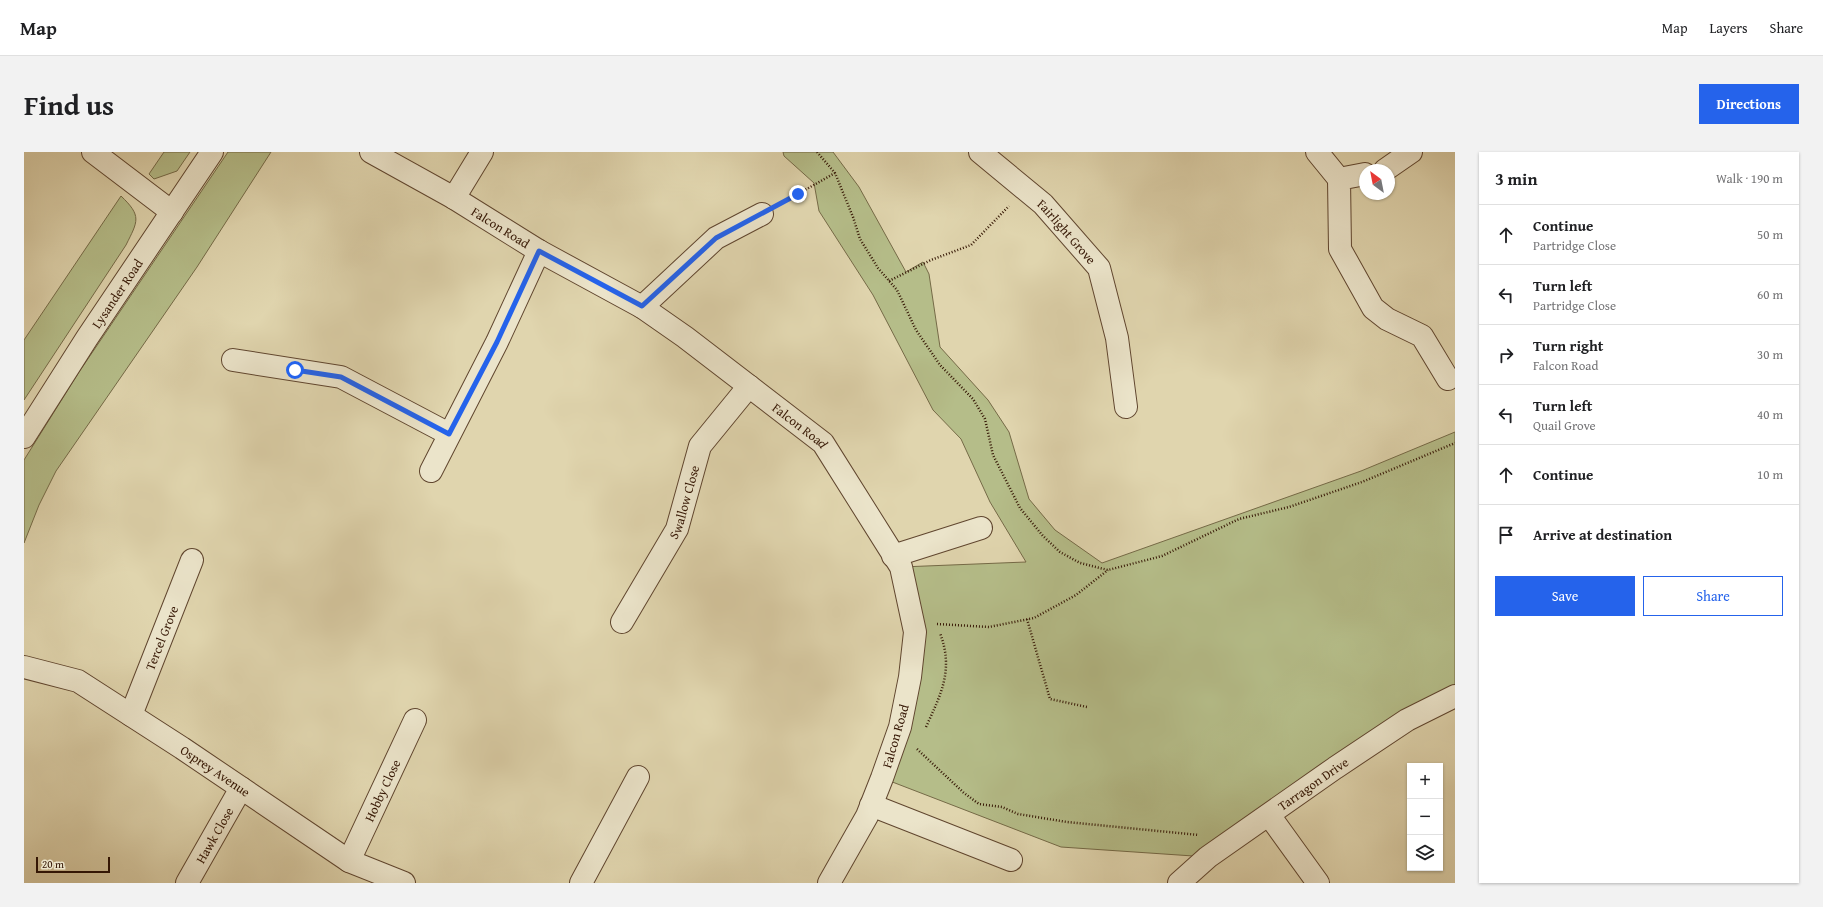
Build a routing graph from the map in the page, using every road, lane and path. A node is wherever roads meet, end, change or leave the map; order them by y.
1 (92, 152) edge
2 (212, 152) edge
3 (371, 152) edge
4 (482, 152) edge
5 (817, 152) edge
6 (980, 152) edge
7 (1318, 152) edge
8 (1411, 152) edge
9 (1394, 164) edge
10 (835, 173) junction
11 (1359, 175) edge
12 (1339, 179) junction
13 (1025, 189) junction
14 (454, 198) junction
15 (172, 212) junction
16 (762, 214) joint
17 (539, 251) junction
18 (890, 281) junction
19 (642, 306) junction
20 (233, 360) dead end
21 (1448, 379) dead end
22 (749, 386) junction
23 (1126, 407) dead end
24 (449, 434) junction
25 (24, 437) edge
26 (1455, 444) edge
27 (431, 470) dead end
28 (981, 528) dead end
29 (894, 556) junction
30 (192, 560) dead end
31 (1108, 570) junction
32 (1026, 619) junction
33 (622, 622) dead end
34 (936, 624) dead end
35 (24, 667) edge
36 (1455, 696) edge
37 (1087, 707) dead end
38 (131, 716) junction
39 (415, 720) dead end
40 (913, 744) dead end
41 (638, 777) dead end
42 (241, 788) junction
43 (871, 805) junction
44 (1268, 815) junction
45 (1224, 846) junction
46 (1011, 860) dead end
47 (350, 861) junction
48 (187, 883) edge
49 (404, 883) edge
50 (581, 883) edge
51 (829, 883) edge
52 (1179, 883) edge
53 (1318, 883) edge

1 - 15 street
2 - 15 street, Lysander Road
3 - 14 street, Falcon Road
4 - 14 street
5 - 10 path
6 - 13 street, Fairlight Grove
7 - 12 street
8 - 9 street
10 - 16 path
10 - 18 path
11 - 12 street
12 - 21 street
13 - 18 path
13 - 23 street, Fairlight Grove
14 - 17 street, Falcon Road
15 - 25 street, Lysander Road
16 - 19 street
17 - 19 street, Falcon Road
17 - 24 street
18 - 31 path
19 - 22 street, Falcon Road
20 - 24 street
22 - 29 street, Falcon Road
22 - 33 street, Swallow Close
24 - 27 street
26 - 31 path
28 - 29 street
29 - 43 street, Falcon Road
30 - 38 street, Tercel Grove
31 - 32 path
32 - 34 path
32 - 37 path
35 - 38 street, Osprey Avenue
36 - 44 street, Tarragon Drive
38 - 42 street, Osprey Avenue
39 - 47 street, Hobby Close
40 - 45 path
41 - 50 street
42 - 47 street, Osprey Avenue
42 - 48 street, Hawk Close
43 - 46 street
43 - 51 street, Falcon Road
44 - 45 street, Tarragon Drive
44 - 53 street
45 - 52 street, Tarragon Drive
47 - 49 street, Osprey Avenue

